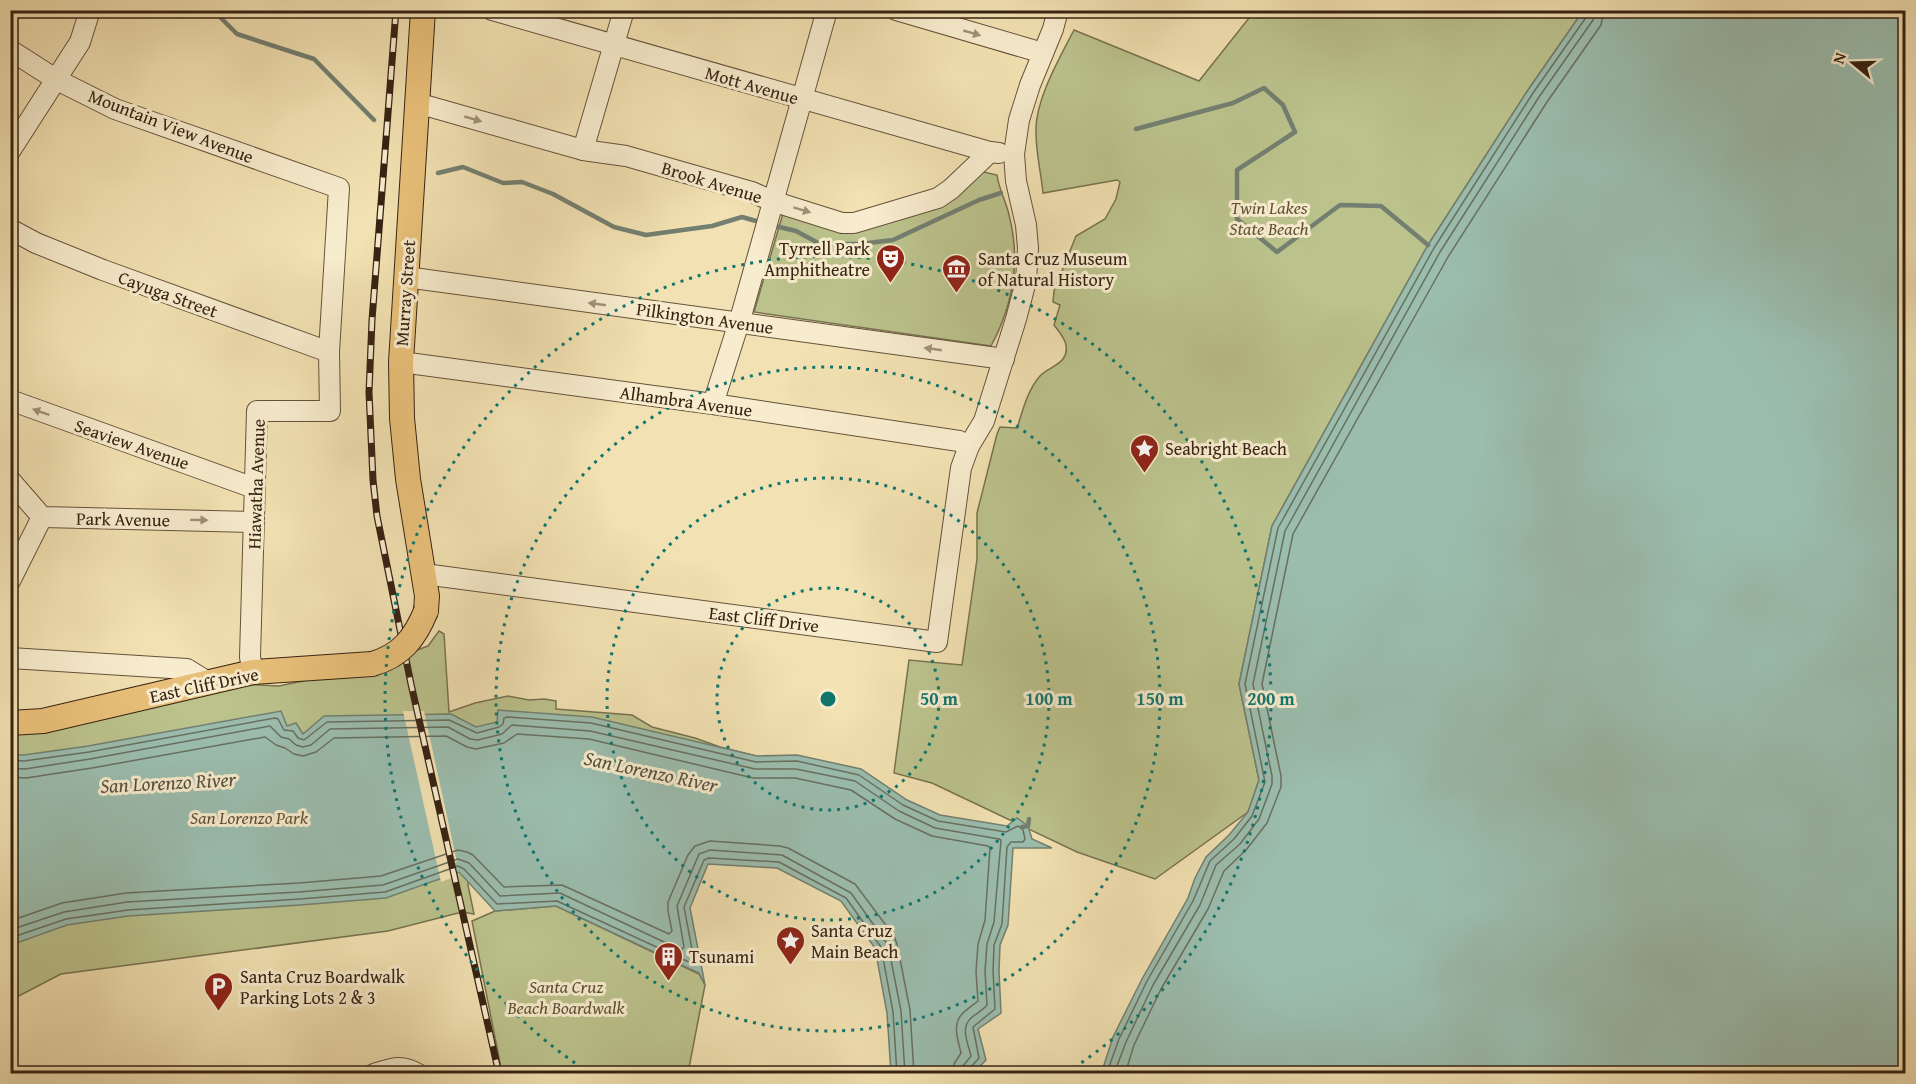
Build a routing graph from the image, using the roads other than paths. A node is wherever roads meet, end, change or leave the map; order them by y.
1 (90, 10) edge
2 (423, 10) edge
3 (492, 10) edge
4 (624, 10) edge
5 (827, 10) edge
6 (896, 10) edge
7 (1058, 10) edge
8 (615, 46) junction
9 (10, 50) edge
10 (1043, 53) junction
11 (57, 80) junction
12 (801, 99) junction
13 (417, 103) junction
14 (583, 150) junction
15 (10, 151) edge
16 (990, 152) junction
17 (1014, 154) junction
18 (339, 188) joint
19 (772, 201) junction
20 (10, 229) edge
21 (406, 277) junction
22 (739, 323) junction
23 (329, 352) junction
24 (1004, 359) junction
25 (401, 362) junction
26 (10, 400) edge
27 (713, 404) junction
28 (969, 446) junction
29 (10, 480) edge
30 (254, 488) junction
31 (42, 517) junction
32 (253, 522) junction
33 (424, 574) junction
34 (10, 581) edge
35 (10, 658) edge
36 (253, 672) junction
37 (197, 685) junction
38 (10, 723) edge
39 (413, 1070) edge
40 (374, 1074) edge

1 - 11 street
2 - 13 main road, Murray Street
3 - 8 street, Mott Avenue
4 - 8 street
5 - 12 street
6 -> 10 street
7 - 10 street, East Cliff Drive
8 - 12 street, Mott Avenue
8 - 14 street
9 - 11 street, Mountain View Avenue
10 - 17 street, East Cliff Drive
11 - 15 street
11 - 18 street, Mountain View Avenue
12 - 16 street, Mott Avenue
12 - 19 street
13 -> 14 street, Brook Avenue
13 - 21 main road, Murray Street
14 - 19 street, Brook Avenue
16 - 17 street, Mott Avenue
19 -> 16 street, Brook Avenue
17 - 24 street, East Cliff Drive
18 - 23 street, Hiawatha Avenue
19 - 22 street
20 - 23 street, Cayuga Street
22 -> 21 street, Pilkington Avenue
21 - 25 main road, Murray Street
24 -> 22 street, Pilkington Avenue
22 - 27 street
23 - 30 street, Hiawatha Avenue
24 - 28 street, East Cliff Drive
25 - 27 street, Alhambra Avenue
25 - 33 main road, Murray Street
30 -> 26 street, Seaview Avenue
27 - 28 street, Alhambra Avenue
28 - 33 street, East Cliff Drive
29 - 31 street
30 - 32 street, Hiawatha Avenue
31 -> 32 street, Park Avenue
31 - 34 street
32 - 36 street, Hiawatha Avenue
33 - 36 main road, East Cliff Drive, bridge
35 - 37 street
36 - 37 main road, East Cliff Drive
37 - 38 main road, East Cliff Drive
39 - 40 street

